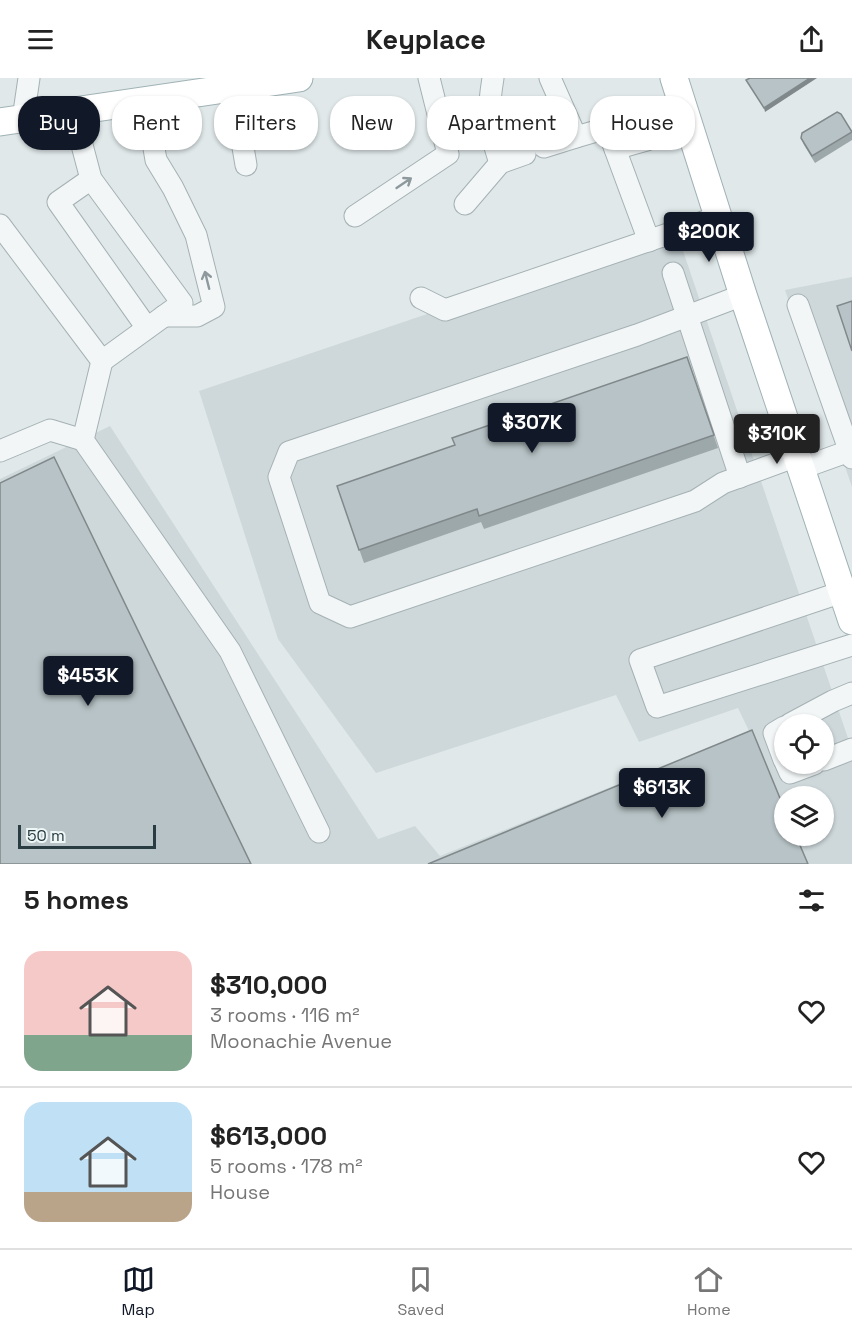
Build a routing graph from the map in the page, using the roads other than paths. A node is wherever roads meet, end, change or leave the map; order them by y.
1 (29, 78) edge
2 (299, 78) edge
3 (429, 78) edge
4 (493, 78) edge
5 (550, 78) edge
6 (674, 78) edge
7 (233, 88) junction
8 (164, 92) edge
9 (558, 96) edge
10 (680, 96) edge
11 (100, 106) edge
12 (11, 120) edge
13 (695, 144) edge
14 (83, 150) edge
15 (535, 150) edge
16 (615, 150) edge
17 (500, 163) junction
18 (246, 165) dead end
19 (91, 179) junction
20 (465, 204) dead end
21 (355, 216) dead end
22 (718, 217) junction
23 (0, 225) edge
24 (649, 241) junction
25 (673, 273) dead end
26 (743, 295) junction
27 (421, 298) dead end
28 (798, 305) dead end
29 (165, 316) junction
30 (687, 316) junction
31 (147, 328) junction
32 (102, 361) junction
33 (83, 440) junction
34 (0, 451) edge
35 (851, 453) edge
36 (799, 462) junction
37 (740, 477) junction
38 (843, 592) junction
39 (852, 619) edge
40 (852, 645) edge
41 (852, 693) edge
42 (808, 714) edge
43 (852, 749) edge
44 (834, 756) edge
45 (319, 832) dead end

1 - 12 lane
2 - 7 main road
21 -> 3 lane
4 - 17 lane
5 - 9 lane
6 - 10 main road
7 - 8 main road
7 - 18 lane
8 - 11 main road
29 -> 8 lane
13 - 22 main road
14 - 19 lane
15 - 17 lane
16 - 24 lane
17 - 20 lane
19 - 29 lane
19 - 31 lane
22 - 24 lane
22 - 26 main road
23 - 32 lane
24 - 27 lane
25 - 30 lane
26 - 30 lane
26 - 36 main road
28 - 35 lane
29 - 31 lane
30 - 37 lane
30 - 37 lane
31 - 32 lane
32 - 33 lane
33 - 34 lane
33 - 45 lane
35 - 36 lane
36 - 37 lane
36 - 38 main road
38 - 39 main road
38 - 40 lane
41 - 42 lane
43 - 44 lane

